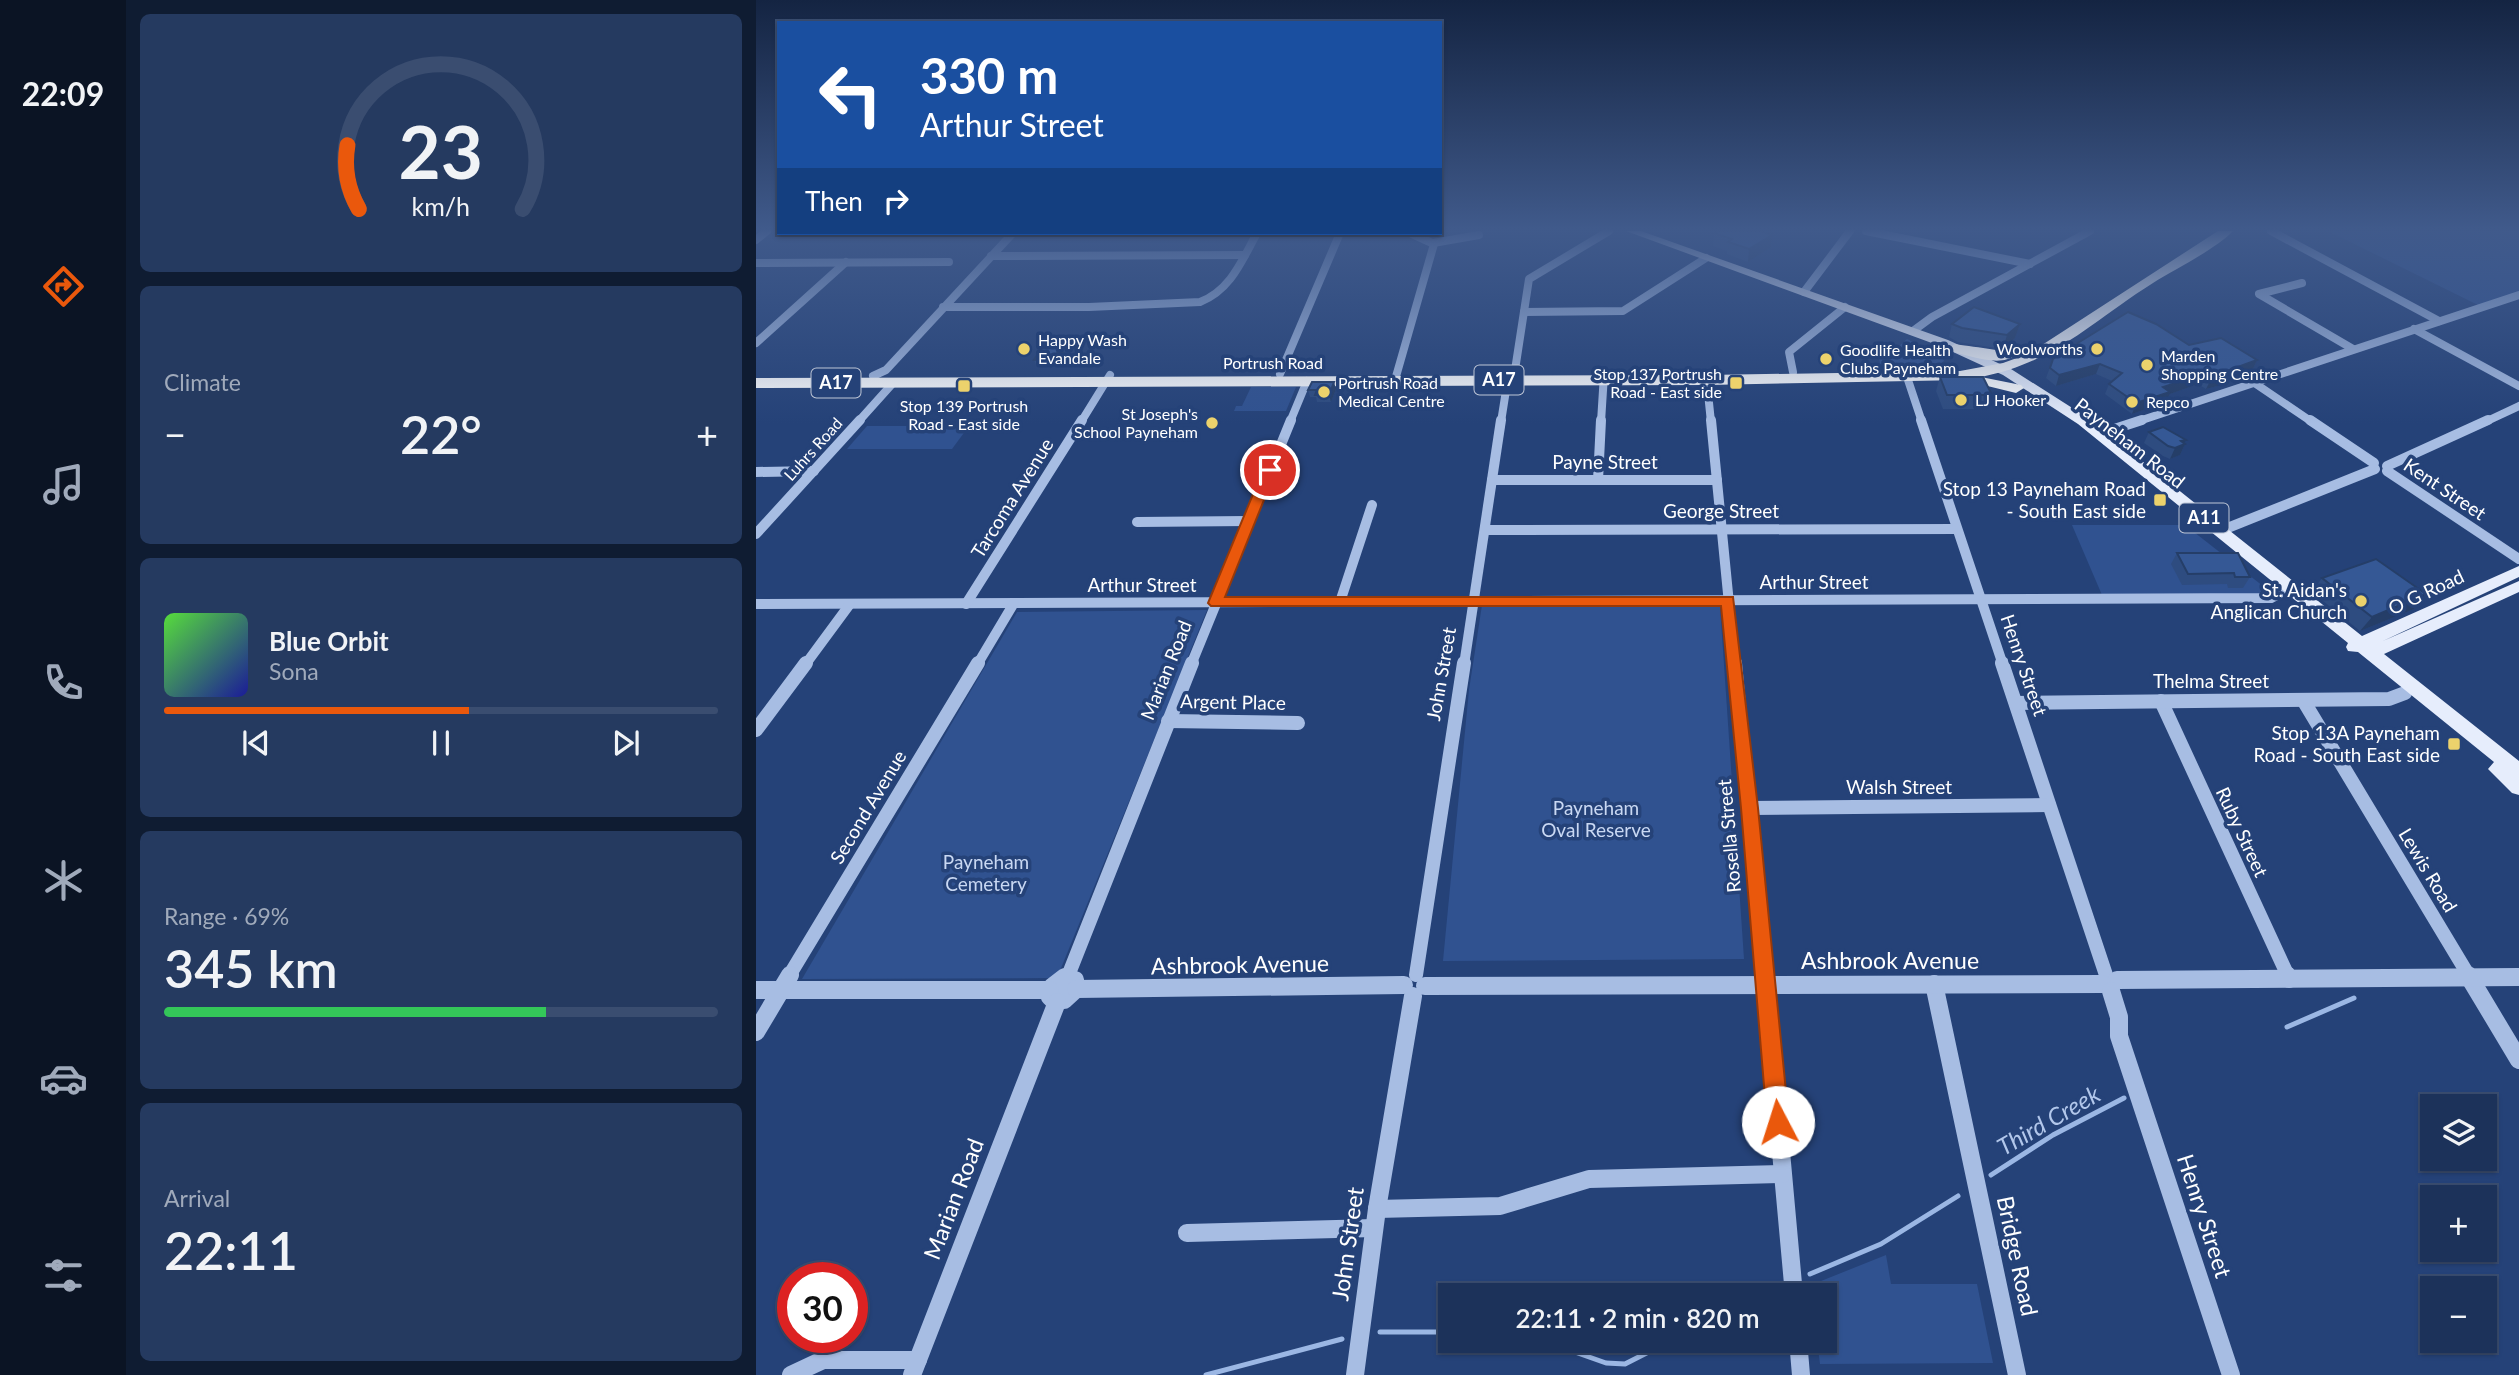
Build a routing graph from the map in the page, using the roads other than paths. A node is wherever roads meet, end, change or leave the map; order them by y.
1 (809, 295) edge
2 (954, 295) edge
3 (1213, 295) edge
4 (1314, 295) edge
5 (1419, 295) edge
6 (1527, 295) edge
7 (1648, 295) edge
8 (1813, 295) edge
9 (1972, 295) edge
10 (2108, 295) edge
11 (2118, 295) edge
12 (2261, 295) edge
13 (2391, 295) edge
14 (2519, 295) edge
15 (943, 307) junction
16 (1848, 308) junction
17 (1524, 312) junction
18 (2439, 321) junction
19 (2414, 329) junction
20 (1913, 331) junction
21 (756, 343) edge
22 (2353, 349) junction
23 (2039, 353) junction
24 (2008, 355) junction
25 (1948, 360) junction
26 (1984, 366) junction
27 (1793, 372) junction
28 (1905, 373) junction
29 (1280, 374) junction
30 (883, 376) junction
31 (756, 377) edge
32 (1511, 377) junction
33 (1604, 377) junction
34 (1707, 377) junction
35 (1108, 378) junction
36 (1396, 378) junction
37 (1307, 381) junction
38 (2252, 382) junction
39 (756, 383) edge
40 (2519, 386) edge
41 (2024, 388) junction
42 (2519, 406) edge
43 (2099, 434) junction
44 (2374, 466) junction
45 (2387, 468) junction
46 (814, 471) junction
47 (756, 472) edge
48 (1492, 480) junction
49 (1598, 480) junction
50 (1717, 480) junction
51 (1372, 505) dead end
52 (1248, 521) junction
53 (1137, 523) dead end
54 (1721, 528) junction
55 (1956, 529) junction
56 (1485, 530) junction
57 (2220, 531) junction
58 (756, 534) edge
59 (2519, 559) edge
60 (2519, 571) edge
61 (2519, 586) edge
62 (2282, 592) junction
63 (1979, 599) junction
64 (1727, 600) junction
65 (1340, 602) junction
66 (1475, 602) junction
67 (1014, 603) junction
68 (1216, 603) junction
69 (756, 604) edge
70 (850, 604) junction
71 (966, 604) junction
72 (2407, 638) junction
73 (2361, 650) junction
74 (2409, 690) junction
75 (2303, 700) junction
76 (2161, 701) junction
77 (2015, 703) junction
78 (1168, 721) junction
79 (1297, 723) dead end
80 (756, 730) edge
81 (2519, 772) edge
82 (2519, 787) edge
83 (2049, 805) junction
84 (1750, 808) junction
85 (2519, 977) edge
86 (2471, 978) junction
87 (2290, 979) junction
88 (2109, 982) junction
89 (1072, 983) junction
90 (1765, 984) junction
91 (1934, 984) junction
92 (1415, 986) junction
93 (756, 990) edge
94 (780, 990) junction
95 (1054, 996) junction
96 (756, 1032) edge
97 (2519, 1060) edge
98 (1782, 1174) junction
99 (1376, 1218) junction
100 (1187, 1233) dead end
101 (1793, 1283) edge
102 (1799, 1353) edge
103 (915, 1367) edge
104 (791, 1375) edge
105 (1355, 1375) edge
106 (1801, 1375) edge
107 (2017, 1375) edge
108 (2231, 1375) edge

1 - 21 street
2 - 15 street, Luhrs Road
3 - 15 street
4 - 29 street
5 - 36 street
6 - 17 street, John Street
7 - 17 street
8 - 16 main road, Payneham Road / A11
9 - 20 street
10 - 24 highway, A17
11 - 23 highway, A17
12 - 22 street
13 - 18 street
14 - 18 street
15 - 30 street, Luhrs Road
16 - 20 main road, Payneham Road / A11
16 - 25 main road, Payneham Road / A11
16 - 27 street
17 - 32 street, John Street
18 - 19 street
19 - 22 street
19 - 40 street
20 - 25 main road, Payneham Road / A11
22 - 38 street
23 - 26 highway, A17
23 - 41 highway
24 - 25 highway
24 - 26 highway, A17
25 - 26 highway, Portrush Road / A17
25 - 26 main road, Payneham Road / A11
25 - 28 highway, Portrush Road / A17
25 - 41 highway
26 - 41 main road, Payneham Road / A11
27 - 28 highway, Portrush Road / A17
27 - 34 highway, Portrush Road / A17
28 - 34 highway, Portrush Road / A17
28 - 55 street, Henry Street
29 - 35 highway, Portrush Road / A17
29 - 36 highway, Portrush Road / A17
30 - 31 highway, Portrush Road / A17
30 - 35 highway, Portrush Road / A17
30 - 35 highway, Portrush Road / A17
30 - 39 highway, Portrush Road / A17
30 - 46 street, Luhrs Road
32 - 33 highway, Portrush Road / A17
32 - 36 highway, Portrush Road / A17
32 - 48 street, John Street
33 - 34 highway, Portrush Road / A17
33 - 49 street
34 - 50 street, Rosella Street
35 - 37 highway, Portrush Road / A17
35 - 71 street, Tarcoma Avenue
36 - 37 highway, Portrush Road / A17
37 - 52 street, Marian Road
38 - 43 street
38 - 44 street, Kent Street
41 - 43 main road, Payneham Road / A11
41 - 62 main road, Payneham Road / A11
42 - 45 street
43 - 57 main road, Payneham Road / A11
44 - 45 street
44 - 57 street
45 - 59 street, Kent Street
46 - 47 street
46 - 58 street, Luhrs Road
48 - 49 street, Payne Street
48 - 56 street, John Street
49 - 50 street, Payne Street
50 - 54 street, Rosella Street
51 - 65 street
52 - 53 street
52 - 68 street, Marian Road
54 - 55 street, George Street
54 - 56 street, George Street
54 - 64 street, Rosella Street
55 - 63 street, Henry Street
56 - 66 street, John Street
57 - 73 main road, Payneham Road / A11
60 - 73 main road, O G Road
61 - 72 main road, O G Road
62 - 63 street, Arthur Street
62 - 73 main road, Payneham Road / A11
63 - 64 street, Arthur Street
63 - 77 street, Henry Street
64 - 66 street, Arthur Street
64 - 84 street, Rosella Street
65 - 66 street, Arthur Street
65 - 68 street, Arthur Street
66 - 92 street, John Street
67 - 68 street, Arthur Street
67 - 71 street, Arthur Street
67 - 94 street, Second Avenue
68 - 78 street, Marian Road
69 - 70 street, Arthur Street
70 - 71 street, Arthur Street
70 - 80 street
72 - 73 main road, O G Road
72 - 74 main road
73 - 74 main road, Payneham Road / A11
74 - 75 street, Thelma Street
74 - 81 main road, Payneham Road / A11
74 - 82 main road, Payneham Road / A11
75 - 76 street, Thelma Street
75 - 86 street, Lewis Road
76 - 77 street, Thelma Street
76 - 87 street, Ruby Street
77 - 83 street, Henry Street
78 - 79 street, Argent Place
78 - 89 street, Marian Road
83 - 84 street, Walsh Street
83 - 88 street, Henry Street
84 - 90 street, Rosella Street
85 - 86 street, Ashbrook Avenue
86 - 87 street, Ashbrook Avenue
86 - 97 street, Lewis Road
87 - 88 street, Ashbrook Avenue
88 - 91 street, Ashbrook Avenue
88 - 108 street, Henry Street
89 - 92 street, Ashbrook Avenue
89 - 95 street
90 - 91 street, Ashbrook Avenue
90 - 92 street, Ashbrook Avenue
90 - 98 street, Rosella Street
91 - 107 street, Bridge Road
92 - 99 street, John Street
93 - 94 street
94 - 95 street
94 - 96 street, Second Avenue
95 - 103 street, Marian Road
98 - 99 street
98 - 101 street, Rosella Street
99 - 100 street
99 - 105 street, John Street
102 - 106 street
103 - 104 street

